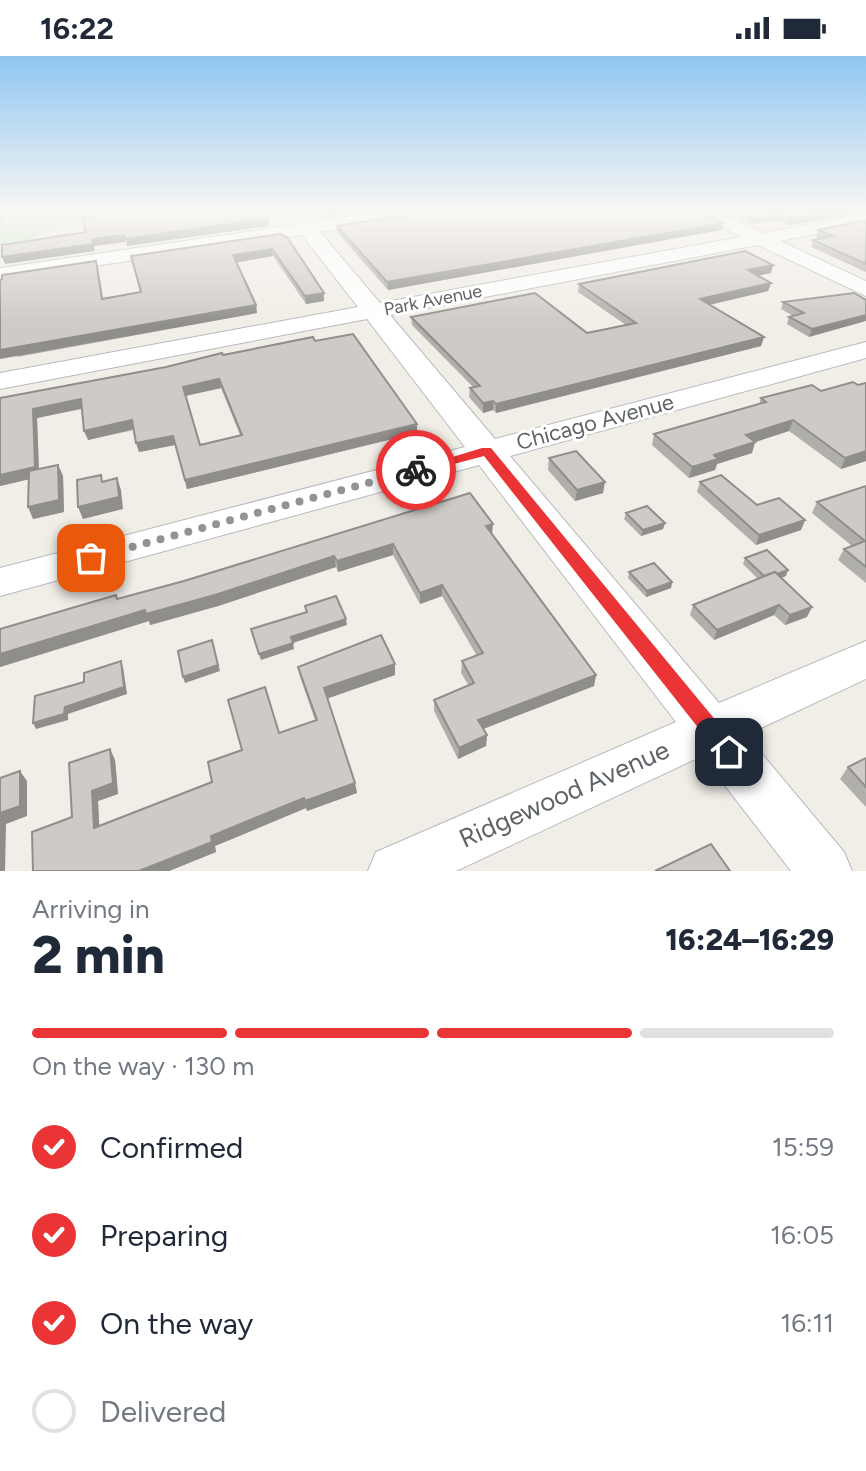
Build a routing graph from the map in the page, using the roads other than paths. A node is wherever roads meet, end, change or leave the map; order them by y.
1 (139, 249) edge
2 (324, 249) edge
3 (706, 249) edge
4 (781, 249) edge
5 (0, 274) edge
6 (866, 289) edge
7 (374, 311) junction
8 (866, 350) edge
9 (0, 381) edge
10 (487, 451) junction
11 (0, 582) edge
12 (866, 659) edge
13 (710, 728) junction
14 (395, 871) edge
15 (825, 871) edge

1 - 5 street
2 - 7 street
3 - 7 street, Park Avenue
4 - 6 street
7 - 9 street, Park Avenue
7 - 10 street
8 - 10 street, Chicago Avenue
10 - 11 street, Chicago Avenue
10 - 13 street
12 - 13 street, Ridgewood Avenue
13 - 14 street, Ridgewood Avenue
13 - 15 street

